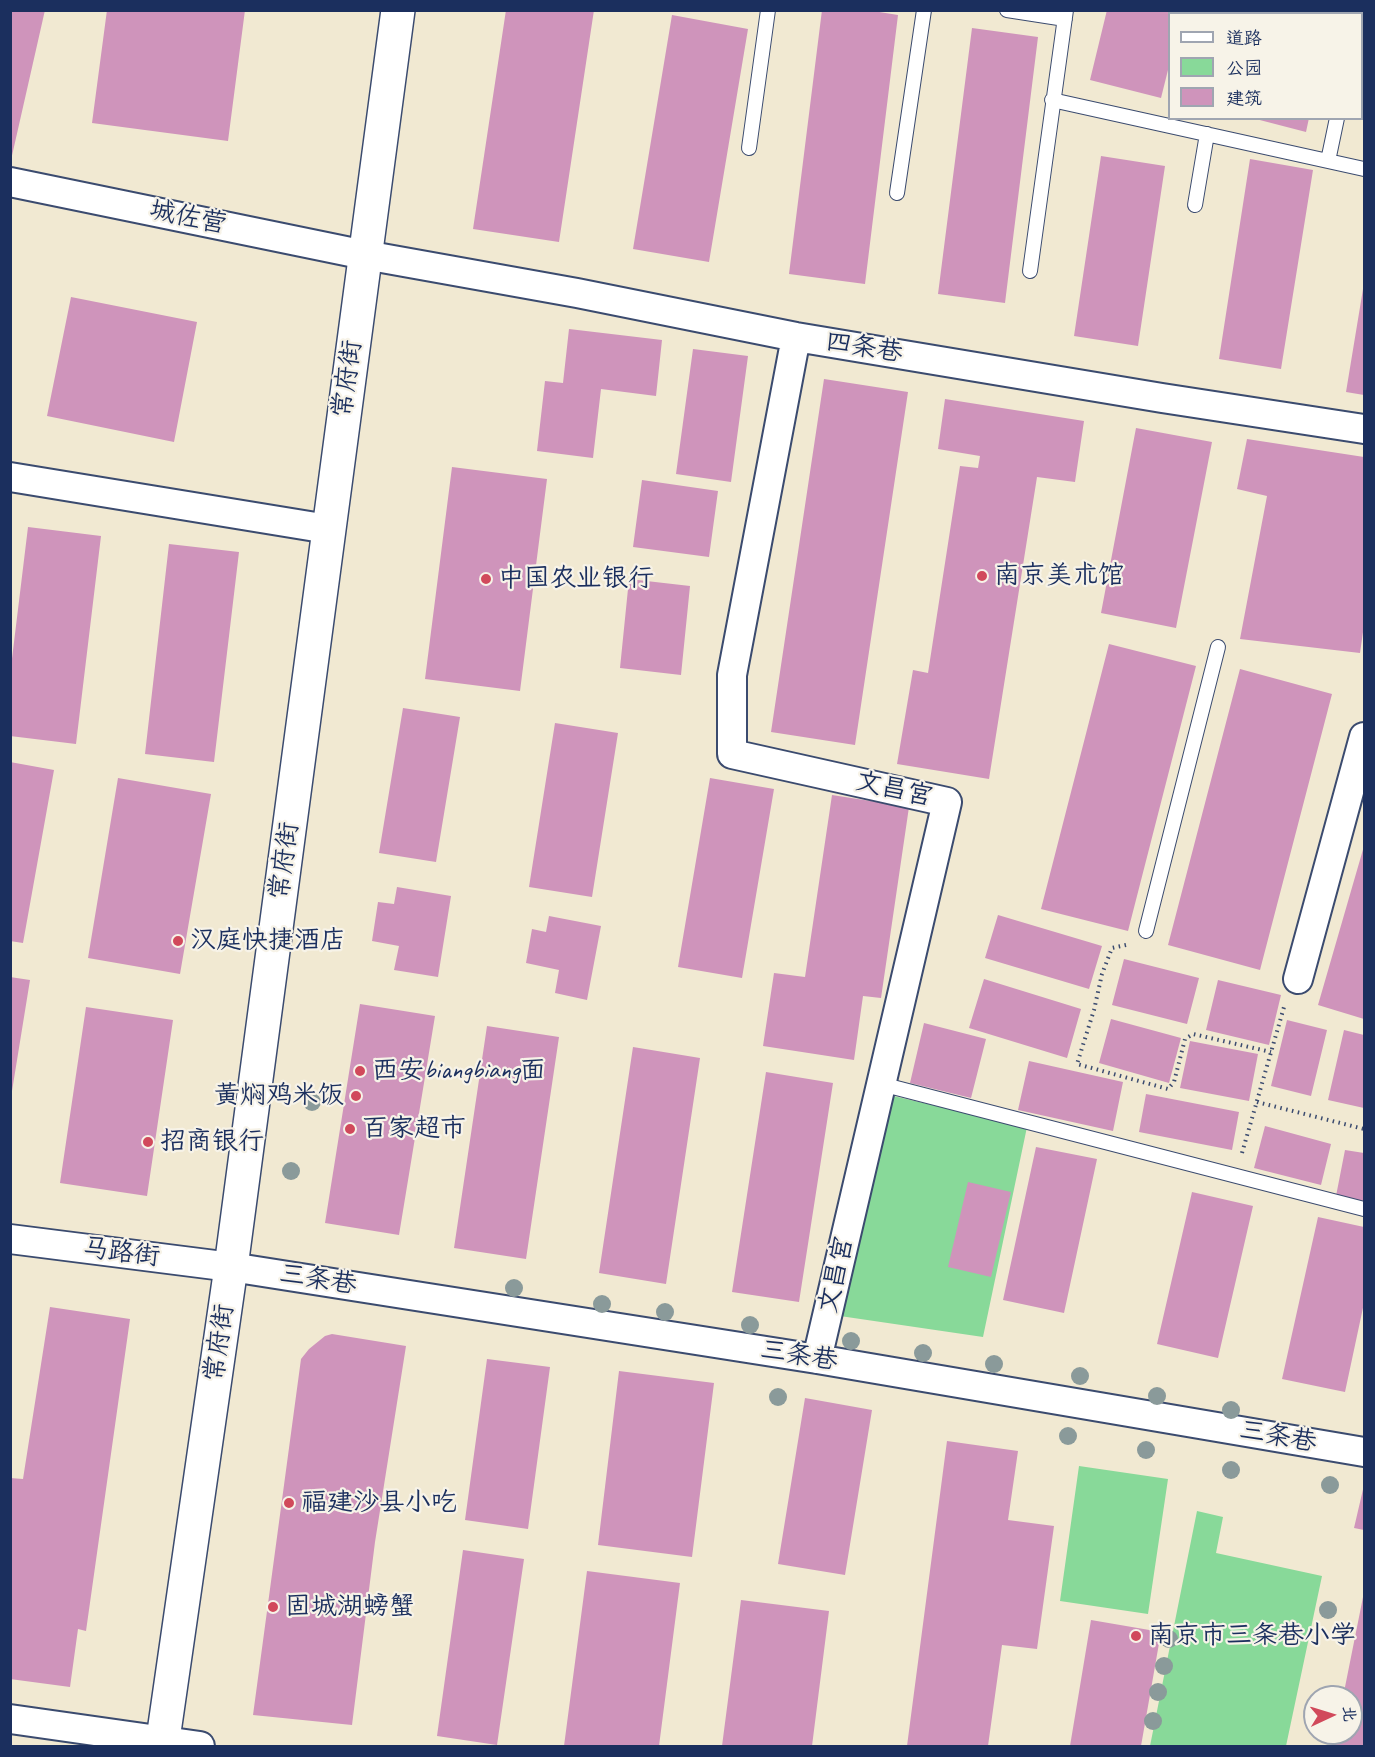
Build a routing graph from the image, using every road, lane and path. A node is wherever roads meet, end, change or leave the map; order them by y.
1 (398, 10) edge
2 (768, 10) edge
3 (924, 10) edge
4 (1007, 10) edge
5 (1066, 15) edge
6 (1053, 100) junction
7 (1337, 120) edge
8 (1191, 124) edge
9 (1207, 134) junction
10 (749, 148) dead end
11 (1328, 160) junction
12 (1365, 169) edge
13 (10, 182) edge
14 (897, 193) dead end
15 (1195, 205) dead end
16 (365, 255) junction
17 (1030, 271) dead end
18 (796, 337) junction
19 (1365, 429) edge
20 (10, 477) edge
21 (328, 529) junction
22 (1218, 647) dead end
23 (1365, 737) edge
24 (1146, 931) joint
25 (1298, 979) dead end
26 (1284, 1006) dead end
27 (1271, 1052) junction
28 (881, 1084) junction
29 (1257, 1102) junction
30 (1365, 1129) edge
31 (1236, 1176) junction
32 (1365, 1209) edge
33 (10, 1239) edge
34 (231, 1267) junction
35 (817, 1359) junction
36 (1365, 1452) edge
37 (10, 1719) edge
38 (162, 1743) edge
39 (200, 1746) edge

1 - 16 main road, 常府街
2 - 10 lane
3 - 14 lane
4 - 5 lane
5 - 6 lane
6 - 8 lane
6 - 17 lane
7 - 11 lane
8 - 9 lane
9 - 11 lane
9 - 15 lane
11 - 12 lane
13 - 16 street, 城佐营
16 - 18 street, 四条巷
16 - 21 main road, 常府街
18 - 19 street, 四条巷
18 - 28 street, 文昌宫
20 - 21 street
21 - 34 main road, 常府街
22 - 24 lane
23 - 25 street
24 - 27 path
26 - 27 path
27 - 29 path
28 - 31 lane
28 - 35 street, 文昌宫
29 - 30 path
29 - 31 path
31 - 32 lane
33 - 34 street, 马路街
34 - 35 street, 三条巷
34 - 38 main road, 常府街
35 - 36 street, 三条巷
37 - 38 street
38 - 39 street

